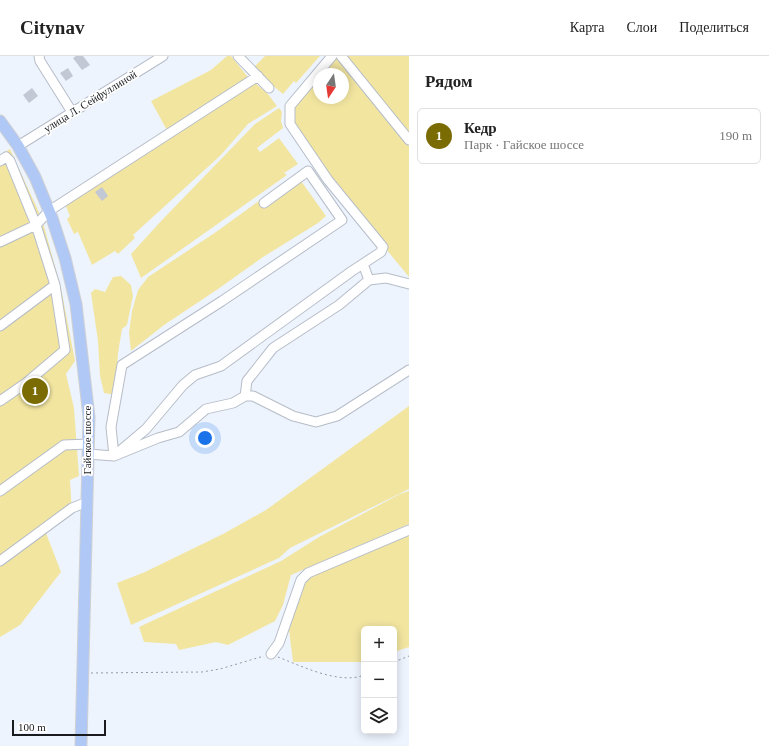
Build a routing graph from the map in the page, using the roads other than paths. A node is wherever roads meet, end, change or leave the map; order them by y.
1 (39, 56) edge
2 (163, 56) edge
3 (238, 56) edge
4 (332, 56) edge
5 (341, 56) edge
6 (258, 76) junction
7 (270, 88) dead end
8 (72, 112) junction
9 (0, 121) edge
10 (409, 140) edge
11 (18, 146) junction
12 (0, 161) edge
13 (264, 203) dead end
14 (49, 211) junction
15 (36, 225) junction
16 (0, 242) edge
17 (363, 264) junction
18 (369, 280) junction
19 (409, 284) edge
20 (55, 285) junction
21 (0, 326) edge
22 (409, 370) edge
23 (245, 396) junction
24 (0, 401) edge
25 (88, 449) junction
26 (114, 456) junction
27 (0, 491) edge
28 (87, 502) junction
29 (409, 530) edge
30 (0, 561) edge
31 (270, 654) road end
32 (81, 746) edge

1 - 8 street
2 - 8 street, улица Л. Сейфуллиной
3 - 6 street
4 - 17 street
5 - 10 street
6 - 7 street
6 - 14 street
8 - 11 street, улица Л. Сейфуллиной
9 - 11 main road, Гайское шоссе
11 - 14 main road, Гайское шоссе
12 - 15 street
13 - 26 street
14 - 15 street
14 - 25 main road, Гайское шоссе
15 - 16 street
15 - 20 street
17 - 18 street
17 - 26 street
18 - 19 street
18 - 23 street
20 - 21 street
20 - 24 street
22 - 23 street
23 - 26 street
25 - 26 street
25 - 27 street
25 - 28 main road, Гайское шоссе
28 - 30 street
28 - 32 main road, Гайское шоссе
29 - 31 street

